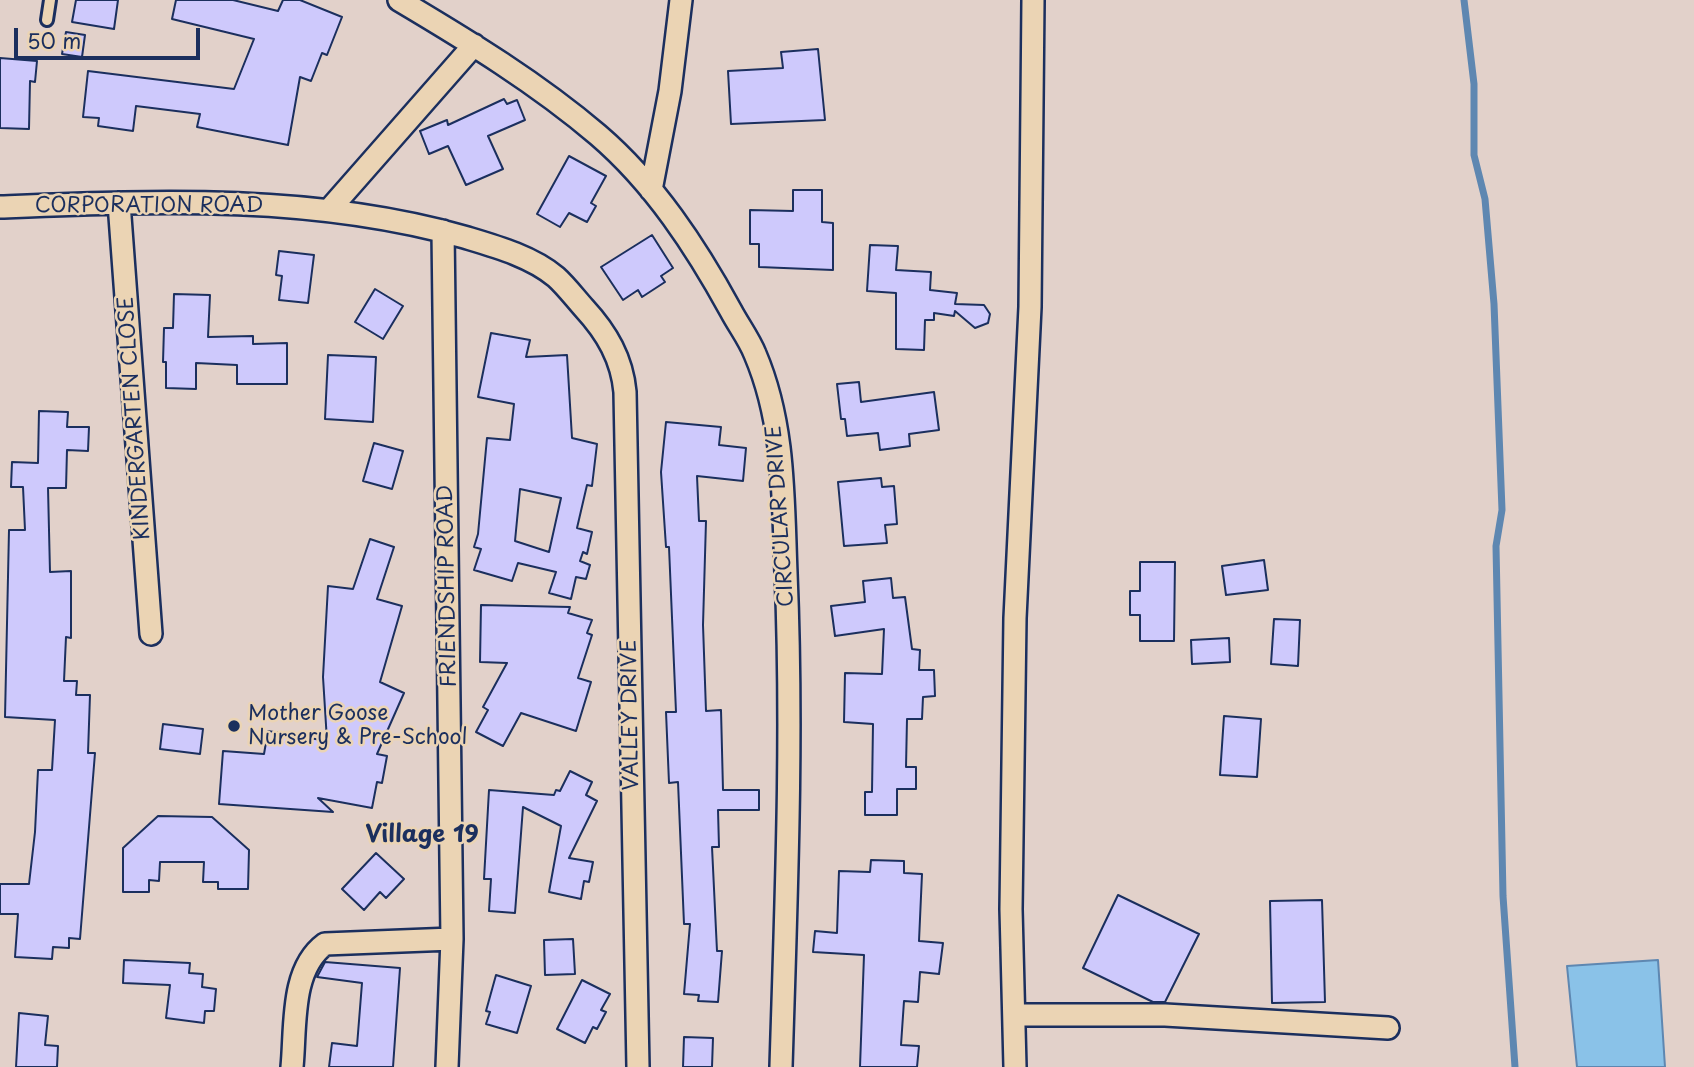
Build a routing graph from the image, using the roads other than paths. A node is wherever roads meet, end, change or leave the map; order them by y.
1 (50, 0) edge
2 (399, 0) edge
3 (681, 0) edge
4 (1034, 0) edge
5 (47, 20) dead end
6 (474, 45) junction
7 (651, 190) junction
8 (119, 202) junction
9 (0, 207) edge
10 (329, 210) junction
11 (443, 231) junction
12 (621, 363) joint
13 (151, 634) dead end
14 (452, 939) junction
15 (1014, 1014) junction
16 (1388, 1028) dead end
17 (292, 1067) edge
18 (447, 1067) edge
19 (638, 1067) edge
20 (781, 1067) edge
21 (1015, 1067) edge

1 - 5 lane
2 - 6 street, CIRCULAR DRIVE
3 - 7 street
4 - 15 street
6 - 7 street, CIRCULAR DRIVE
6 - 10 street
7 - 20 street, CIRCULAR DRIVE
8 - 9 street, CORPORATION ROAD
8 - 10 street, CORPORATION ROAD
8 - 13 street, KINDERGARTEN CLOSE
10 - 11 street, CORPORATION ROAD
11 - 12 street, CORPORATION ROAD
11 - 14 street, FRIENDSHIP ROAD
12 - 19 street, VALLEY DRIVE
14 - 17 street
14 - 18 street, FRIENDSHIP ROAD
15 - 16 street
15 - 21 street

